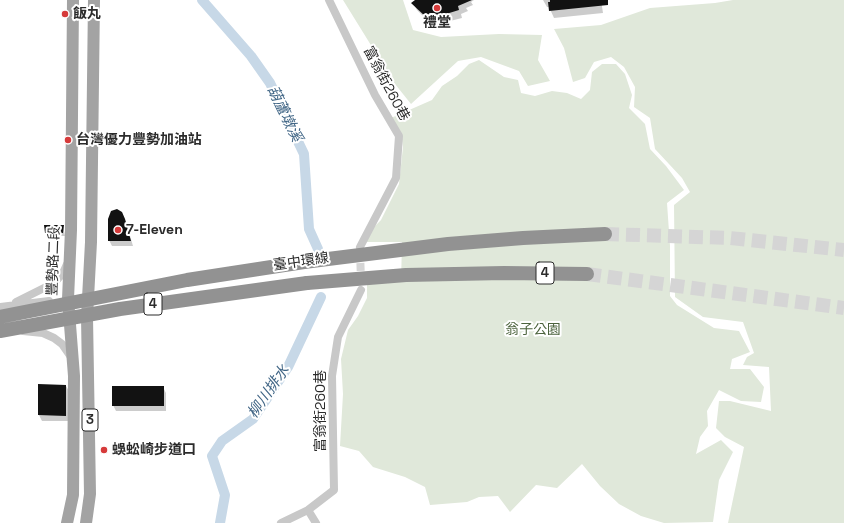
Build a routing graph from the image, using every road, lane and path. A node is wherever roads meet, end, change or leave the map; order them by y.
1 (73, 0) edge
2 (94, 0) edge
3 (329, 0) edge
4 (605, 234) tunnel mouth
5 (360, 247) tunnel mouth
6 (69, 254) junction
7 (587, 274) tunnel mouth
8 (361, 290) tunnel mouth
9 (89, 293) junction
10 (68, 299) junction
11 (3, 310) edge
12 (87, 317) junction
13 (69, 320) junction
14 (3, 331) edge
15 (72, 362) junction
16 (308, 510) junction
17 (67, 523) edge
18 (86, 523) edge
19 (281, 523) edge
20 (316, 523) edge

1 - 6 main road, 豐勢路二段 / 3
2 - 9 main road, 3
3 - 5 street, 富翁街260巷
4 - 11 highway, 臺中環線 / 4, bridge
6 - 10 main road, 豐勢路二段 / 3
6 - 11 street
7 - 14 highway, 臺中環線 / 4, bridge
8 - 16 street, 富翁街260巷
9 - 10 street
9 - 12 main road, 3
10 - 11 street
10 - 13 main road, 豐勢路二段 / 3
12 - 13 street
12 - 18 main road, 3
13 - 14 street
13 - 15 main road, 豐勢路二段 / 3
14 - 15 street
15 - 17 main road, 豐勢路二段 / 3
16 - 19 street
16 - 20 street

